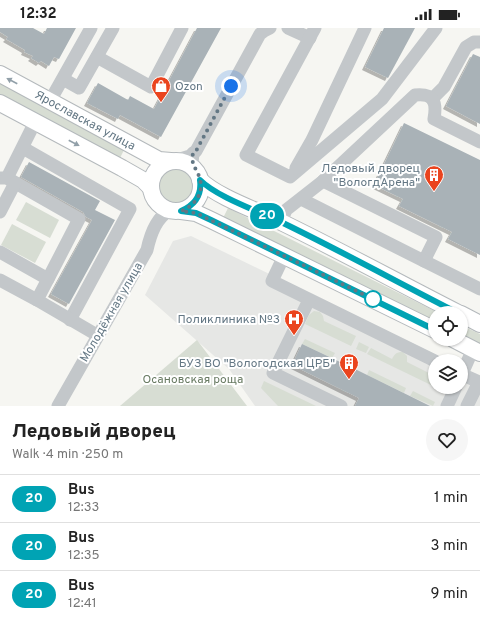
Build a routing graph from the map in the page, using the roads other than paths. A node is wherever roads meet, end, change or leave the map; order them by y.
1 (91, 28) edge
2 (113, 28) edge
3 (182, 28) edge
4 (270, 28) edge
5 (288, 28) edge
6 (365, 28) edge
7 (436, 28) edge
8 (312, 33) edge
9 (480, 42) edge
10 (97, 57) junction
11 (0, 74) edge
12 (63, 79) junction
13 (432, 99) junction
14 (50, 101) junction
15 (0, 103) edge
16 (35, 122) junction
17 (480, 142) edge
18 (23, 148) junction
19 (193, 153) junction
20 (174, 161) junction
21 (198, 175) junction
22 (290, 178) junction
23 (7, 179) edge
24 (323, 181) junction
25 (150, 187) junction
26 (301, 199) junction
27 (167, 211) junction
28 (0, 212) edge
29 (281, 222) junction
30 (284, 256) junction
31 (2, 258) edge
32 (424, 261) junction
33 (48, 279) junction
34 (0, 280) edge
35 (480, 289) edge
36 (37, 300) junction
37 (309, 300) junction
38 (444, 306) edge
39 (468, 318) edge
40 (70, 320) junction
41 (480, 324) edge
42 (428, 327) edge
43 (97, 335) junction
44 (466, 346) edge
45 (476, 351) edge
46 (428, 358) edge
47 (468, 364) edge
48 (468, 378) edge
49 (453, 394) edge
50 (58, 406) edge
51 (341, 406) edge
52 (447, 406) edge
53 (468, 406) edge

1 - 12 street
2 - 10 street
3 - 10 street
4 - 19 street
5 - 8 street
6 - 22 street
7 - 22 street
8 - 22 street
9 - 13 street
10 - 12 street
14 -> 11 main road, Ярославская улица
12 - 14 street
13 - 17 street
13 - 24 street
14 - 20 main road, Ярославская улица
15 - 16 main road, Ярославская улица
16 - 18 street
16 -> 25 main road, Ярославская улица
18 - 23 street
18 - 40 street
19 - 20 street
19 - 21 street
20 - 21 main road
20 - 25 main road
21 - 27 main road
21 - 29 main road
23 - 28 street
23 - 33 street
24 - 26 street
24 - 32 street
25 - 27 main road
26 - 29 street
26 - 32 street
27 - 30 main road
27 - 43 street, Молодёжная улица
29 - 38 main road
30 - 37 street
30 - 42 main road
31 - 33 street
32 - 35 street
33 - 36 street
34 - 36 street
36 - 40 street
37 - 46 street
37 - 51 street
39 - 41 main road
40 - 43 street
43 - 50 street, Молодёжная улица
44 - 45 main road
45 - 47 street
48 - 53 street
49 - 52 street

